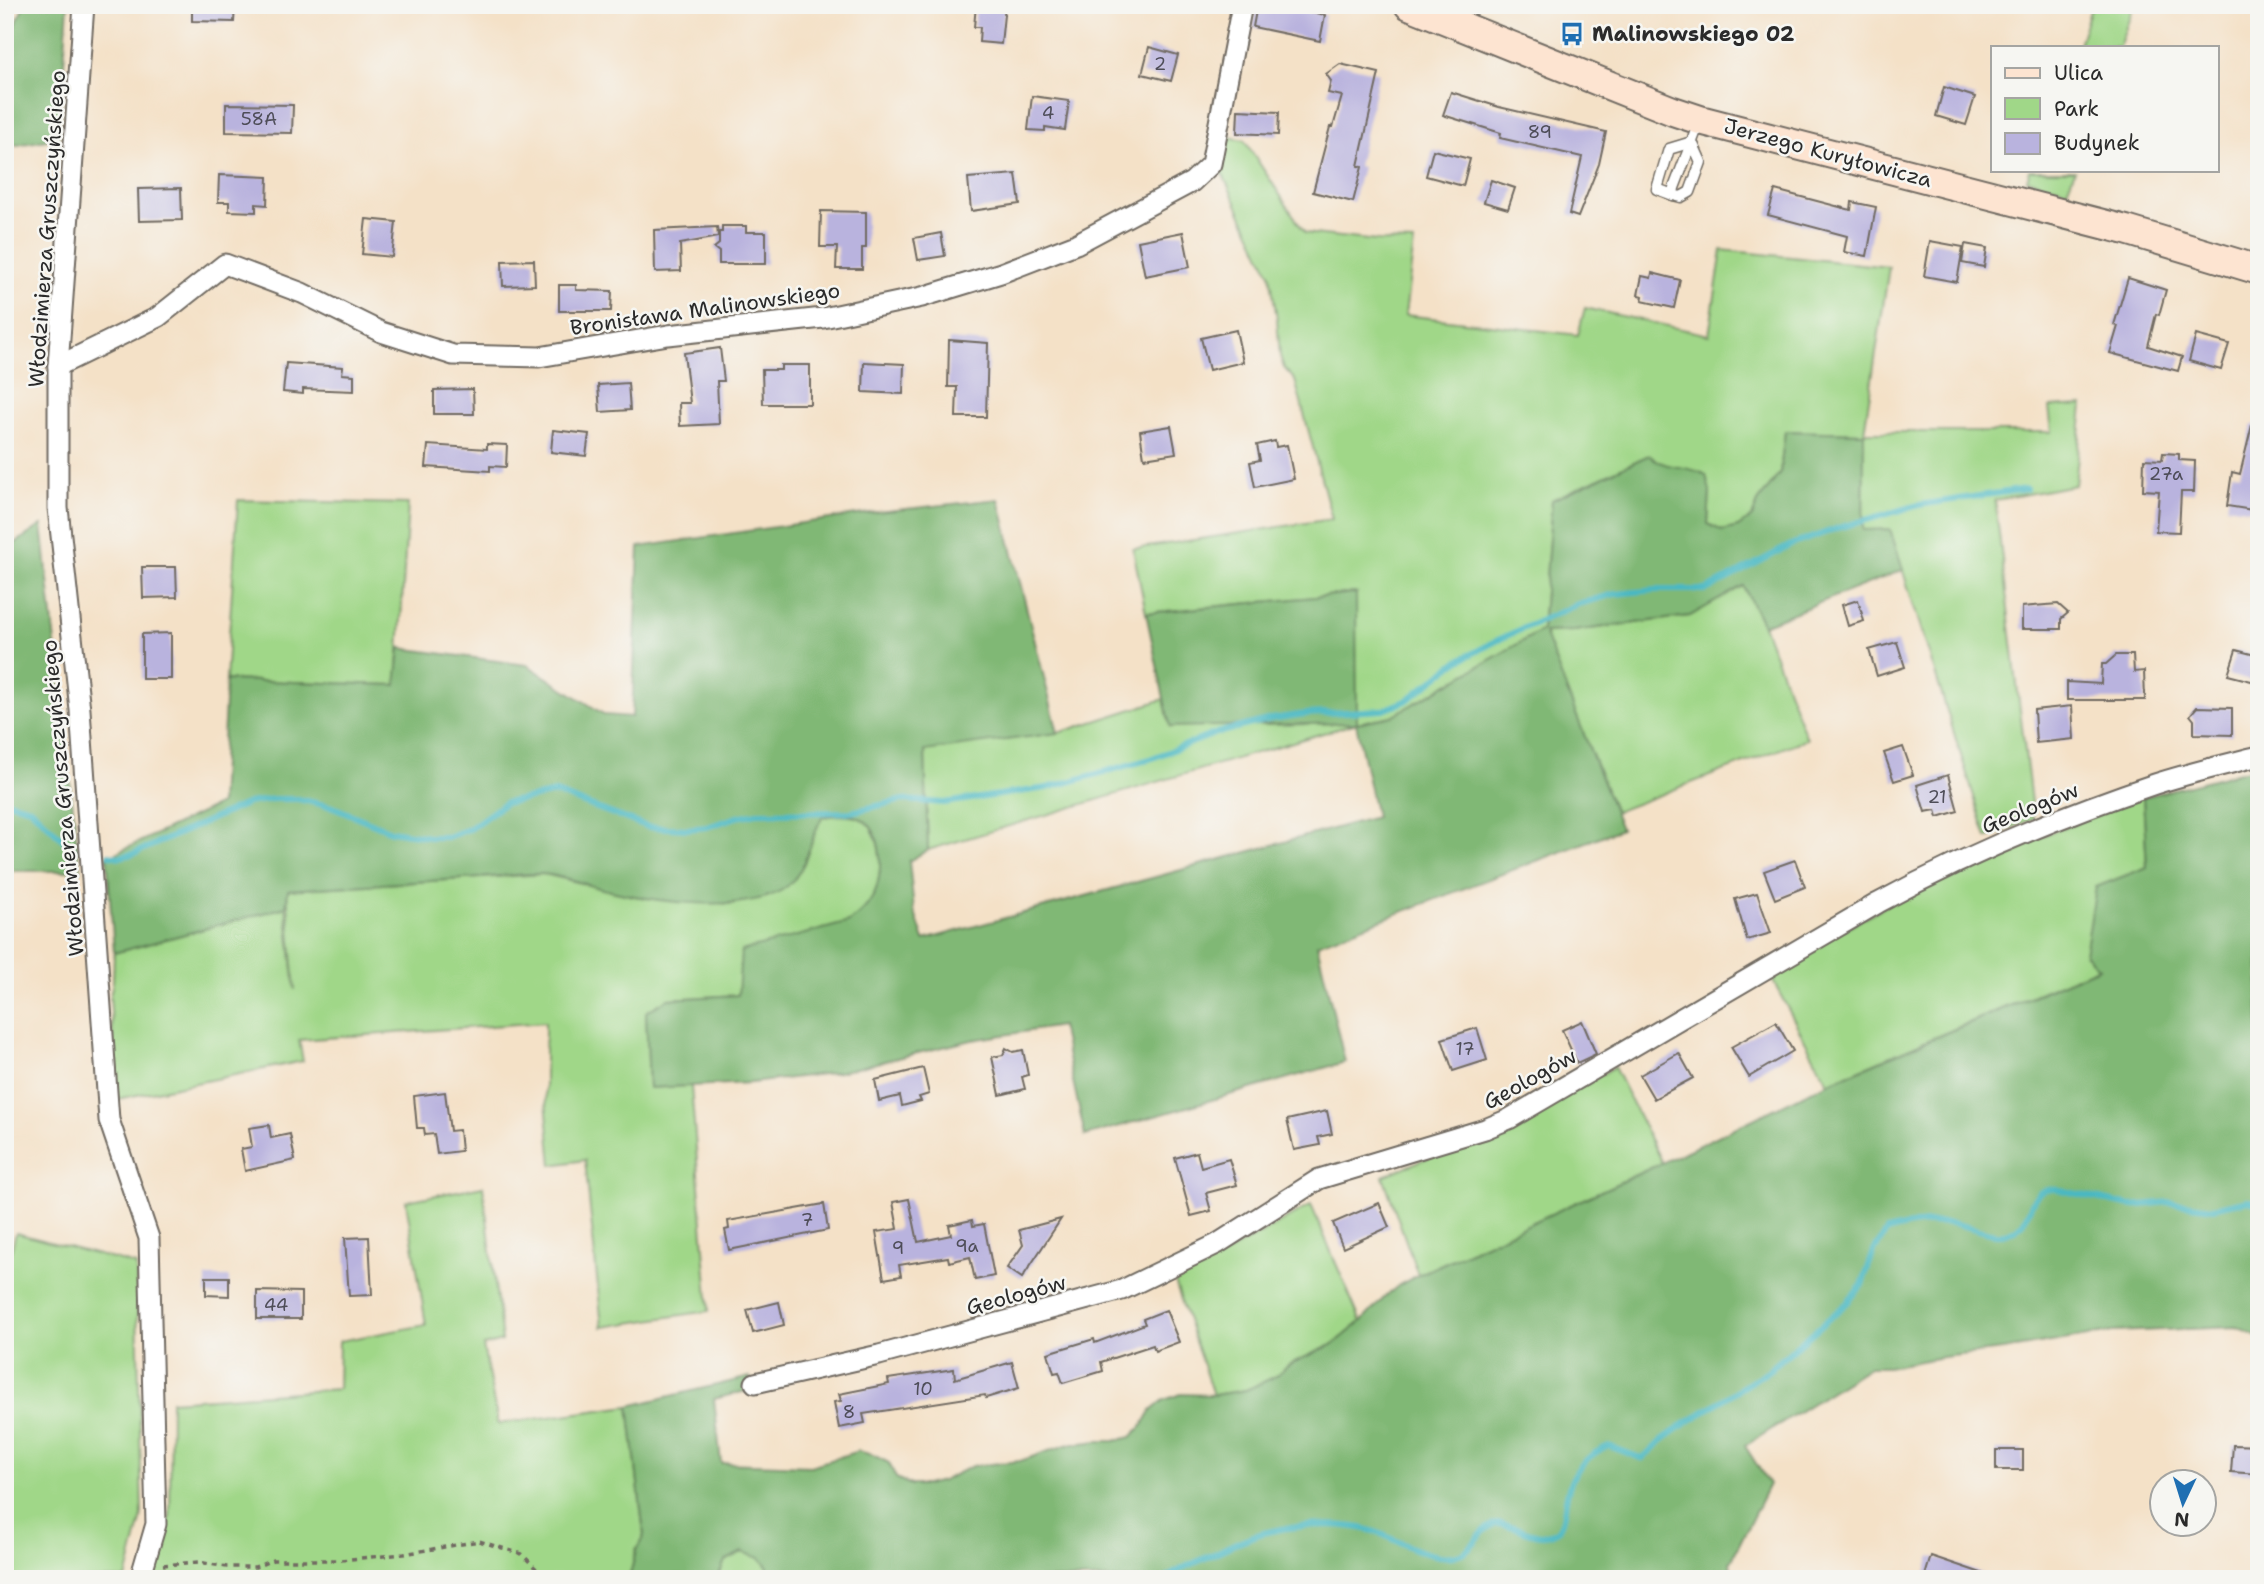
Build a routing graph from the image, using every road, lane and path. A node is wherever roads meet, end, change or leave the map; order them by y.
1 (84, 5) edge
2 (1242, 5) edge
3 (1409, 5) edge
4 (1696, 131) junction
5 (1673, 195) junction
6 (2259, 270) edge
7 (58, 366) junction
8 (2259, 756) edge
9 (755, 1383) dead end
10 (142, 1573) edge
11 (548, 1579) edge

1 - 7 street, Włodzimierza Gruszczyńskiego
2 - 7 street, Bronisława Malinowskiego
3 - 4 street, Jerzego Kuryłowicza
4 - 5 lane
4 - 5 lane
4 - 5 lane
4 - 6 street, Jerzego Kuryłowicza
7 - 10 street, Włodzimierza Gruszczyńskiego
8 - 9 street, Geologów
10 - 11 path

